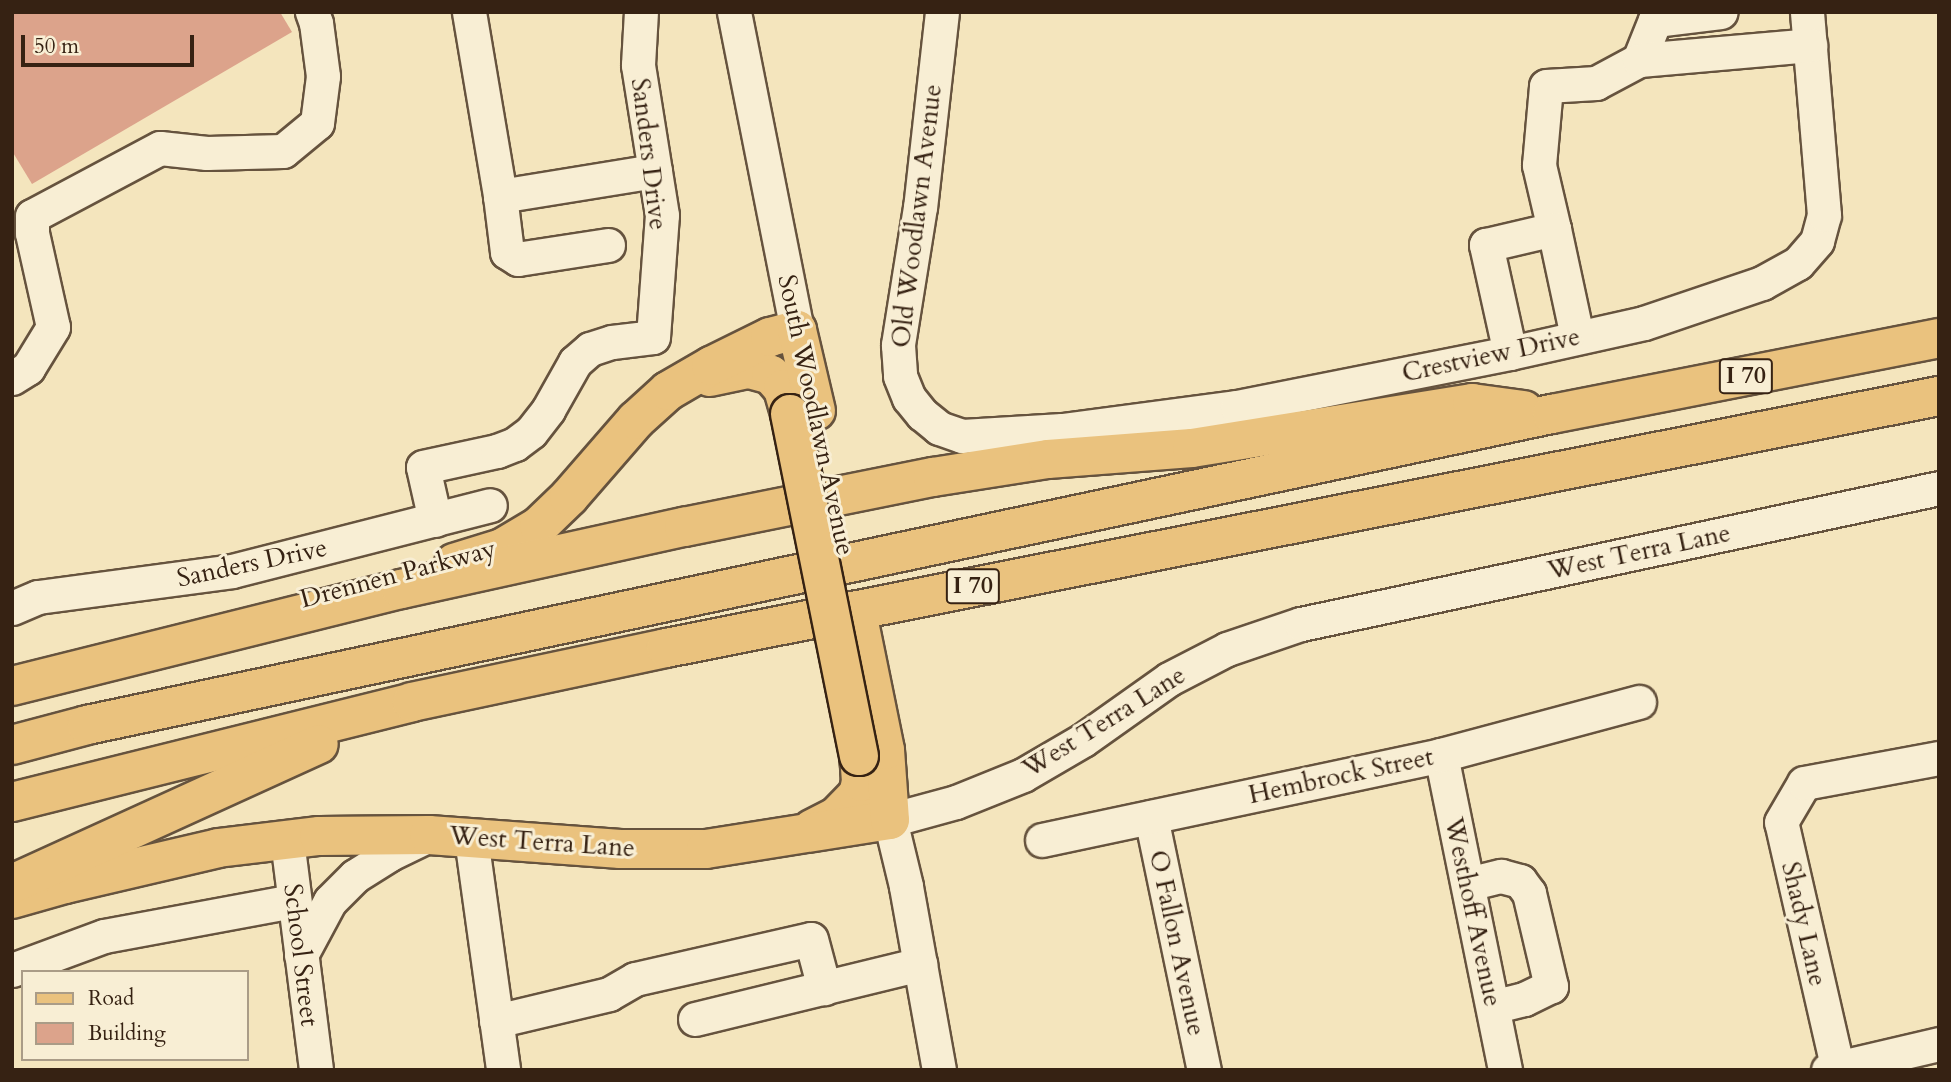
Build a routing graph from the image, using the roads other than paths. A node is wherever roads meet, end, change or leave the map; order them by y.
1 (312, 12) edge
2 (469, 12) edge
3 (641, 12) edge
4 (734, 12) edge
5 (942, 12) edge
6 (1721, 12) edge
7 (1807, 12) edge
8 (1810, 46) junction
9 (1639, 60) junction
10 (654, 171) junction
11 (500, 196) junction
12 (1554, 229) junction
13 (608, 244) dead end
14 (797, 330) junction
15 (1577, 337) junction
16 (1939, 338) edge
17 (1510, 353) junction
18 (12, 378) edge
19 (668, 391) junction
20 (1939, 396) edge
21 (803, 412) junction
22 (922, 414) joint
23 (1552, 414) junction
24 (1939, 488) edge
25 (490, 505) dead end
26 (435, 520) junction
27 (12, 608) edge
28 (12, 667) edge
29 (12, 686) edge
30 (412, 702) junction
31 (1639, 702) dead end
32 (12, 745) edge
33 (872, 753) junction
34 (1441, 755) junction
35 (1939, 758) edge
36 (12, 802) edge
37 (1151, 817) junction
38 (890, 820) junction
39 (429, 835) junction
40 (802, 836) junction
41 (471, 838) junction
42 (287, 840) junction
43 (1042, 840) dead end
44 (12, 884) edge
45 (1468, 884) junction
46 (12, 900) edge
47 (293, 901) junction
48 (300, 955) junction
49 (920, 964) junction
50 (12, 970) edge
51 (824, 988) junction
52 (1493, 1007) junction
53 (695, 1018) dead end
54 (496, 1021) junction
55 (1939, 1044) edge
56 (1835, 1069) edge
57 (316, 1070) edge
58 (503, 1070) edge
59 (939, 1070) edge
60 (1203, 1070) edge
61 (1505, 1070) edge

1 - 18 street
2 - 11 street
3 - 10 street, Sanders Drive
4 - 14 street, South Woodlawn Avenue
5 - 22 street, Old Woodlawn Avenue
6 - 9 street
7 - 8 street, Crestview Drive
8 - 9 street
8 - 15 street, Crestview Drive
9 - 12 street
10 - 11 street
10 - 26 street, Sanders Drive
11 - 13 street
12 - 15 street
12 - 17 street
14 - 19 main road, Drennen Parkway
14 - 21 main road, South Woodlawn Avenue
15 - 17 street, Crestview Drive
16 - 23 main road, I 70
17 - 22 street, Crestview Drive
19 - 21 main road
19 - 28 main road, Drennen Parkway
20 - 30 main road, I 70
21 - 33 main road, South Woodlawn Avenue
23 - 29 main road
23 - 32 main road, I 70
24 - 38 street, West Terra Lane
25 - 26 street, Sanders Drive
26 - 27 street, Sanders Drive
30 - 36 main road, I 70
30 - 44 main road
31 - 34 street, Hembrock Street
33 - 38 main road, South Woodlawn Avenue
33 - 40 main road
34 - 37 street, Hembrock Street
34 - 45 street, Westhoff Avenue
35 - 56 street, Shady Lane
37 - 43 street, Hembrock Street
37 - 60 street, O Fallon Avenue
38 - 40 main road, West Terra Lane
38 - 49 street
39 - 41 main road, West Terra Lane
39 - 42 main road, West Terra Lane
39 - 48 street
40 - 41 main road, West Terra Lane
41 - 54 street
42 - 46 main road, West Terra Lane
42 - 47 street, School Street
45 - 52 street, Westhoff Avenue
45 - 52 street
47 - 48 street, School Street
47 - 50 street
48 - 57 street, School Street
49 - 51 street
49 - 59 street
51 - 53 street
51 - 54 street
52 - 61 street, Westhoff Avenue
54 - 58 street
55 - 56 street

